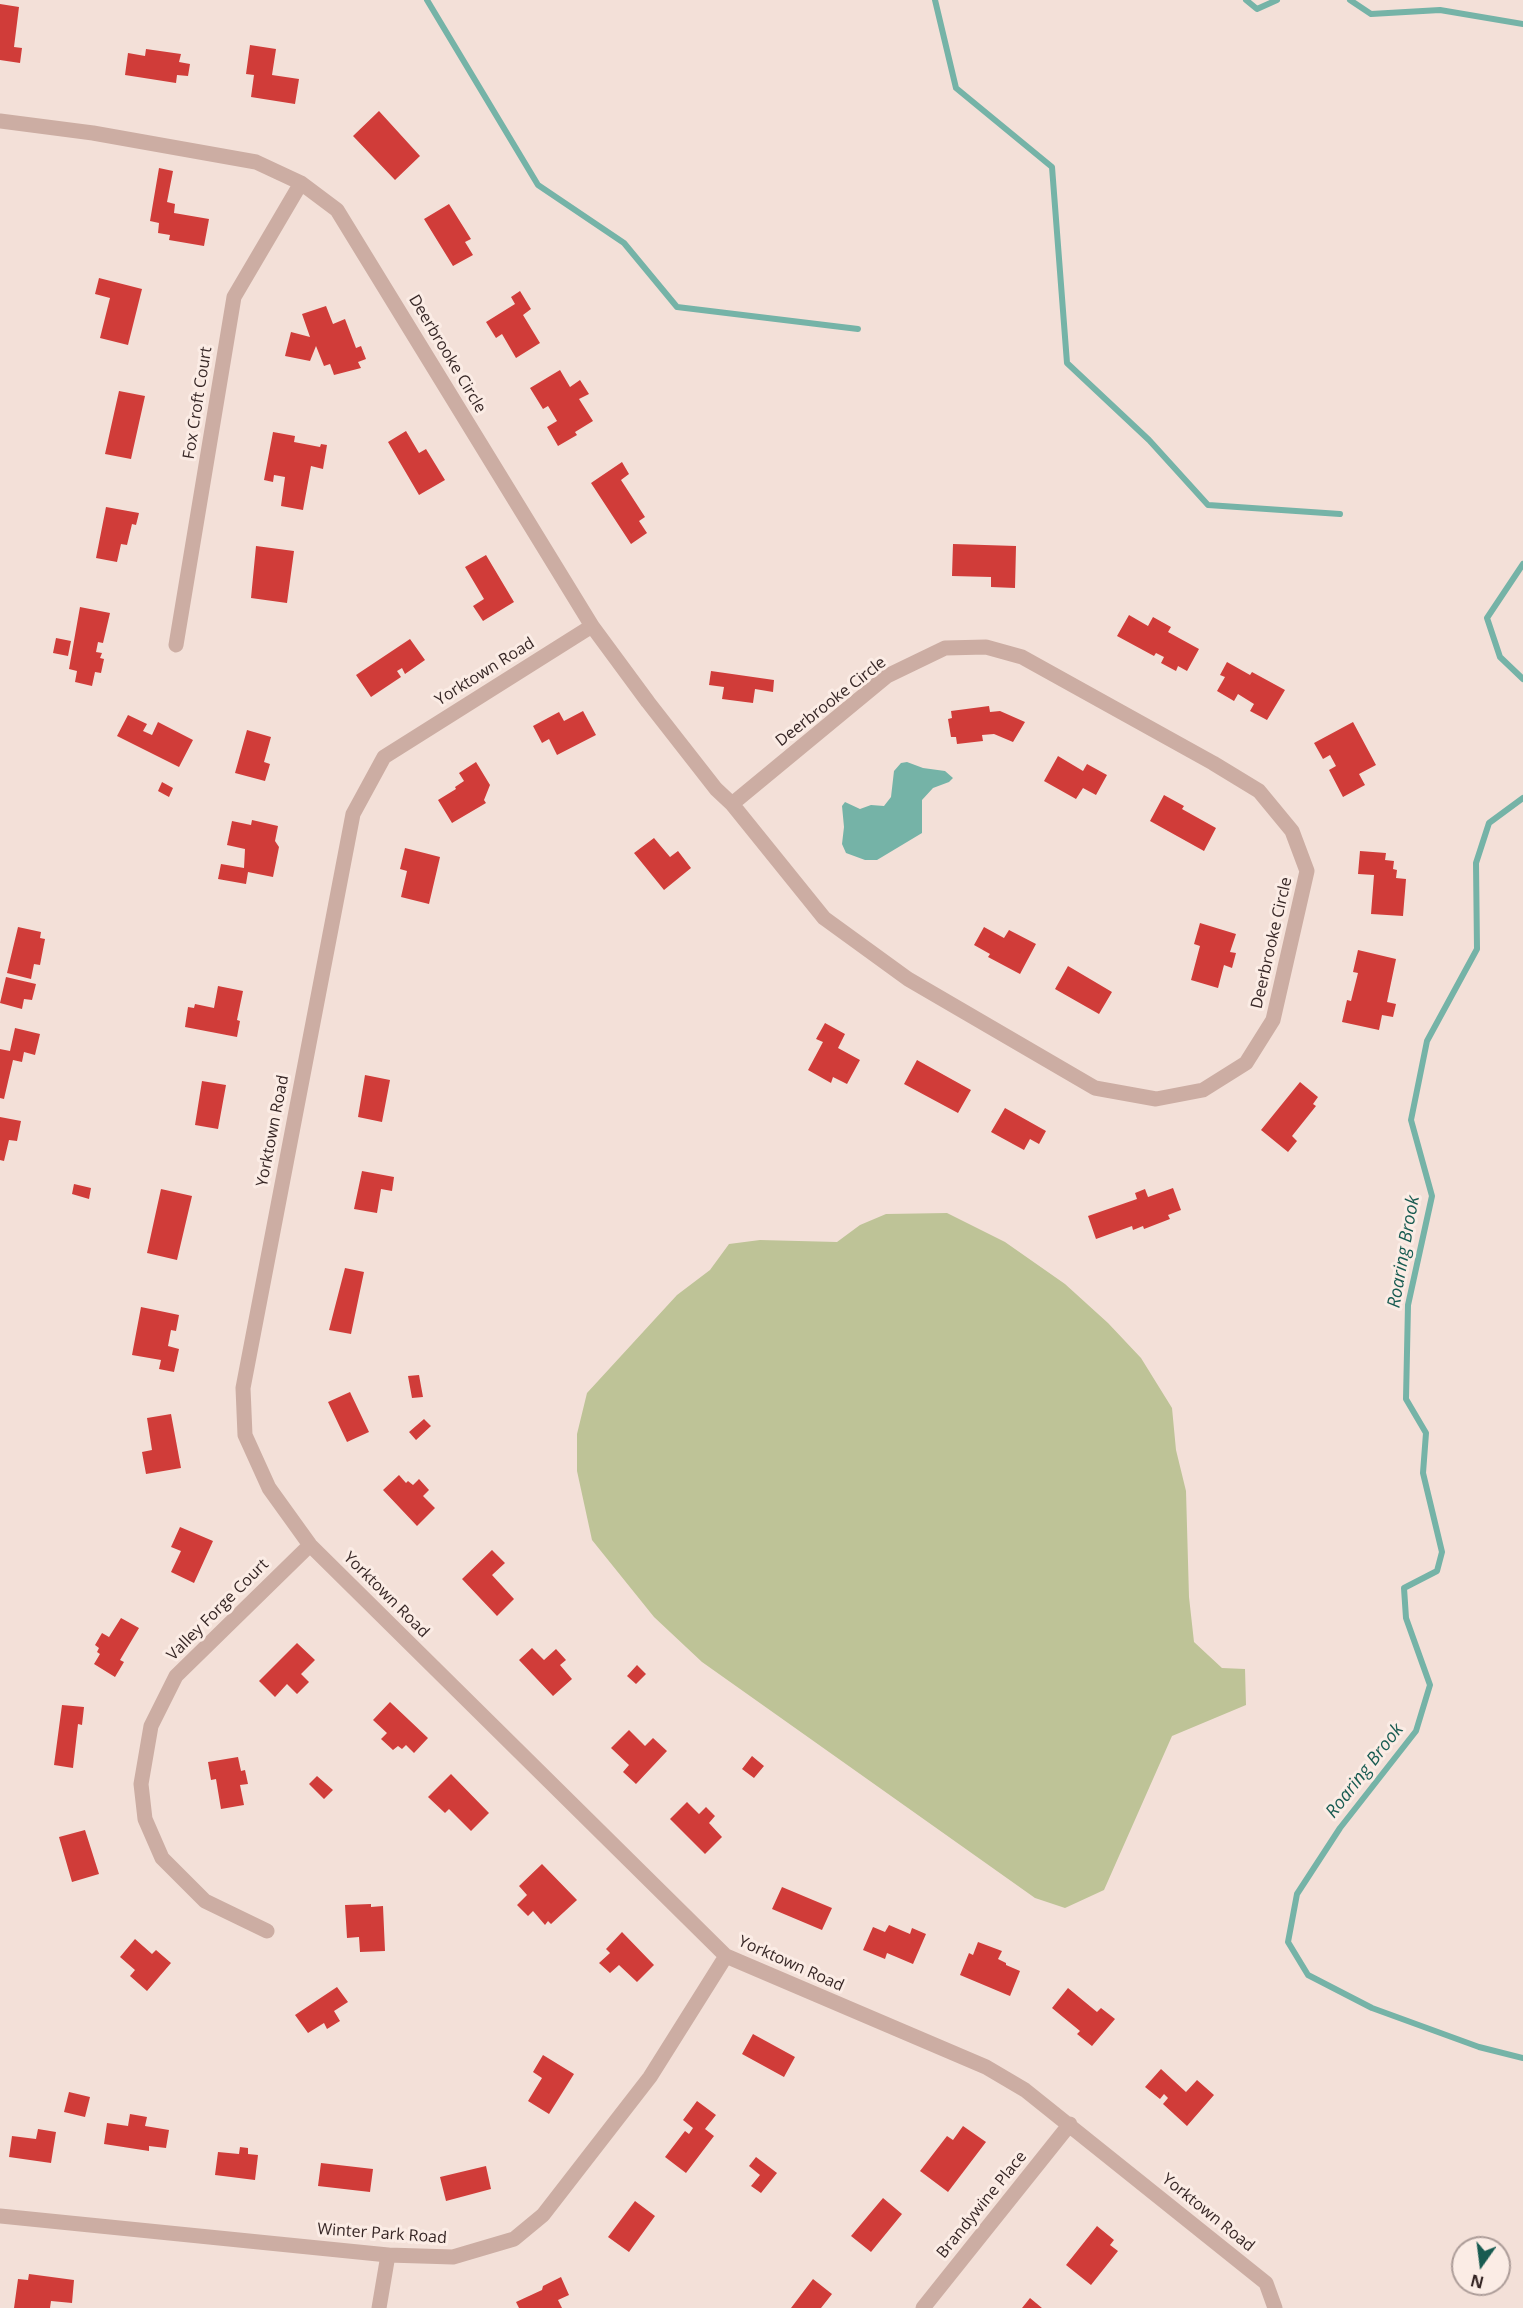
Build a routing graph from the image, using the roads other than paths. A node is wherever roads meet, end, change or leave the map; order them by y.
1 (0, 121) edge
2 (301, 183) junction
3 (592, 626) junction
4 (176, 645) dead end
5 (732, 804) junction
6 (310, 1545) junction
7 (267, 1930) dead end
8 (726, 1956) junction
9 (1070, 2124) junction
10 (0, 2216) edge
11 (388, 2255) junction
12 (379, 2308) edge
13 (923, 2308) edge
14 (1275, 2308) edge

1 - 2 street, Deerbrooke Circle
2 - 3 street, Deerbrooke Circle
2 - 4 street, Fox Croft Court
3 - 5 street, Deerbrooke Circle
3 - 6 street, Yorktown Road
5 - 5 street, Deerbrooke Circle
6 - 7 street, Valley Forge Court
6 - 8 street, Yorktown Road
8 - 9 street, Yorktown Road
8 - 11 street, Winter Park Road
9 - 13 street, Brandywine Place
9 - 14 street, Yorktown Road
10 - 11 street, Winter Park Road
11 - 12 street

